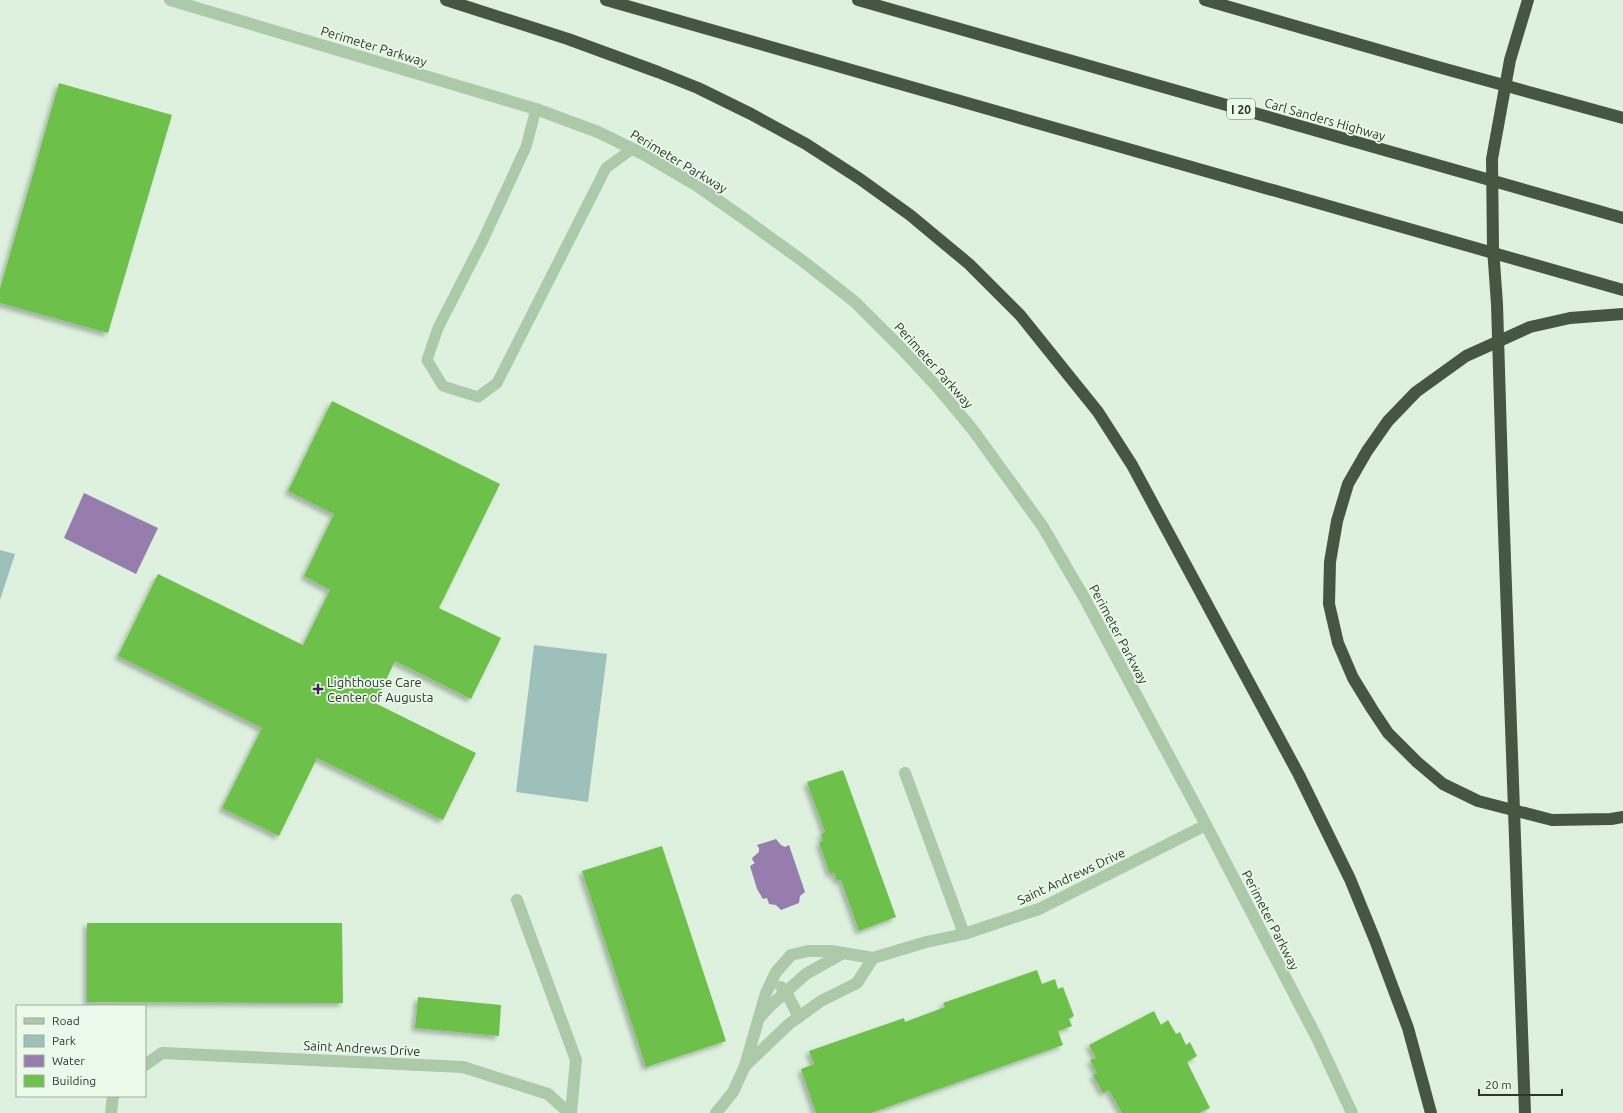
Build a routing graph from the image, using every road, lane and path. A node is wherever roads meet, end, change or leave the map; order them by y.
1 (170, 0) edge
2 (446, 0) edge
3 (606, 0) edge
4 (858, 0) edge
5 (1205, 0) edge
6 (1528, 0) edge
7 (536, 109) junction
8 (1623, 118) edge
9 (632, 149) junction
10 (1623, 218) edge
11 (1623, 290) edge
12 (1623, 314) edge
13 (905, 773) dead end
14 (1623, 817) edge
15 (1206, 825) junction
16 (517, 900) dead end
17 (964, 934) junction
18 (843, 953) junction
19 (873, 958) junction
20 (773, 979) junction
21 (786, 992) junction
22 (799, 1017) junction
23 (759, 1018) junction
24 (146, 1064) edge
25 (745, 1066) junction
26 (113, 1097) edge
27 (111, 1113) edge
28 (570, 1113) edge
29 (716, 1113) edge
30 (1352, 1113) edge
31 (1431, 1113) edge
32 (1525, 1113) edge

1 - 7 street, Perimeter Parkway
2 - 31 highway
3 - 11 highway
4 - 10 highway, Carl Sanders Highway / I 20
5 - 8 highway
6 - 32 highway, bridge
7 - 9 street, Perimeter Parkway
7 - 9 lane
9 - 15 street, Perimeter Parkway
12 - 14 highway
13 - 17 street
15 - 17 street, Saint Andrews Drive
15 - 30 street, Perimeter Parkway
16 - 28 street
17 - 19 street, Saint Andrews Drive
18 - 19 street, Saint Andrews Drive
18 - 20 street, Saint Andrews Drive
18 - 21 street, Saint Andrews Drive
19 - 22 street, Saint Andrews Drive
20 - 21 street
20 - 23 street, Saint Andrews Drive
21 - 22 street
21 - 23 street, Saint Andrews Drive
22 - 25 street, Saint Andrews Drive
23 - 25 street, Saint Andrews Drive
24 - 28 street, Saint Andrews Drive
25 - 29 street, Saint Andrews Drive
26 - 27 street

